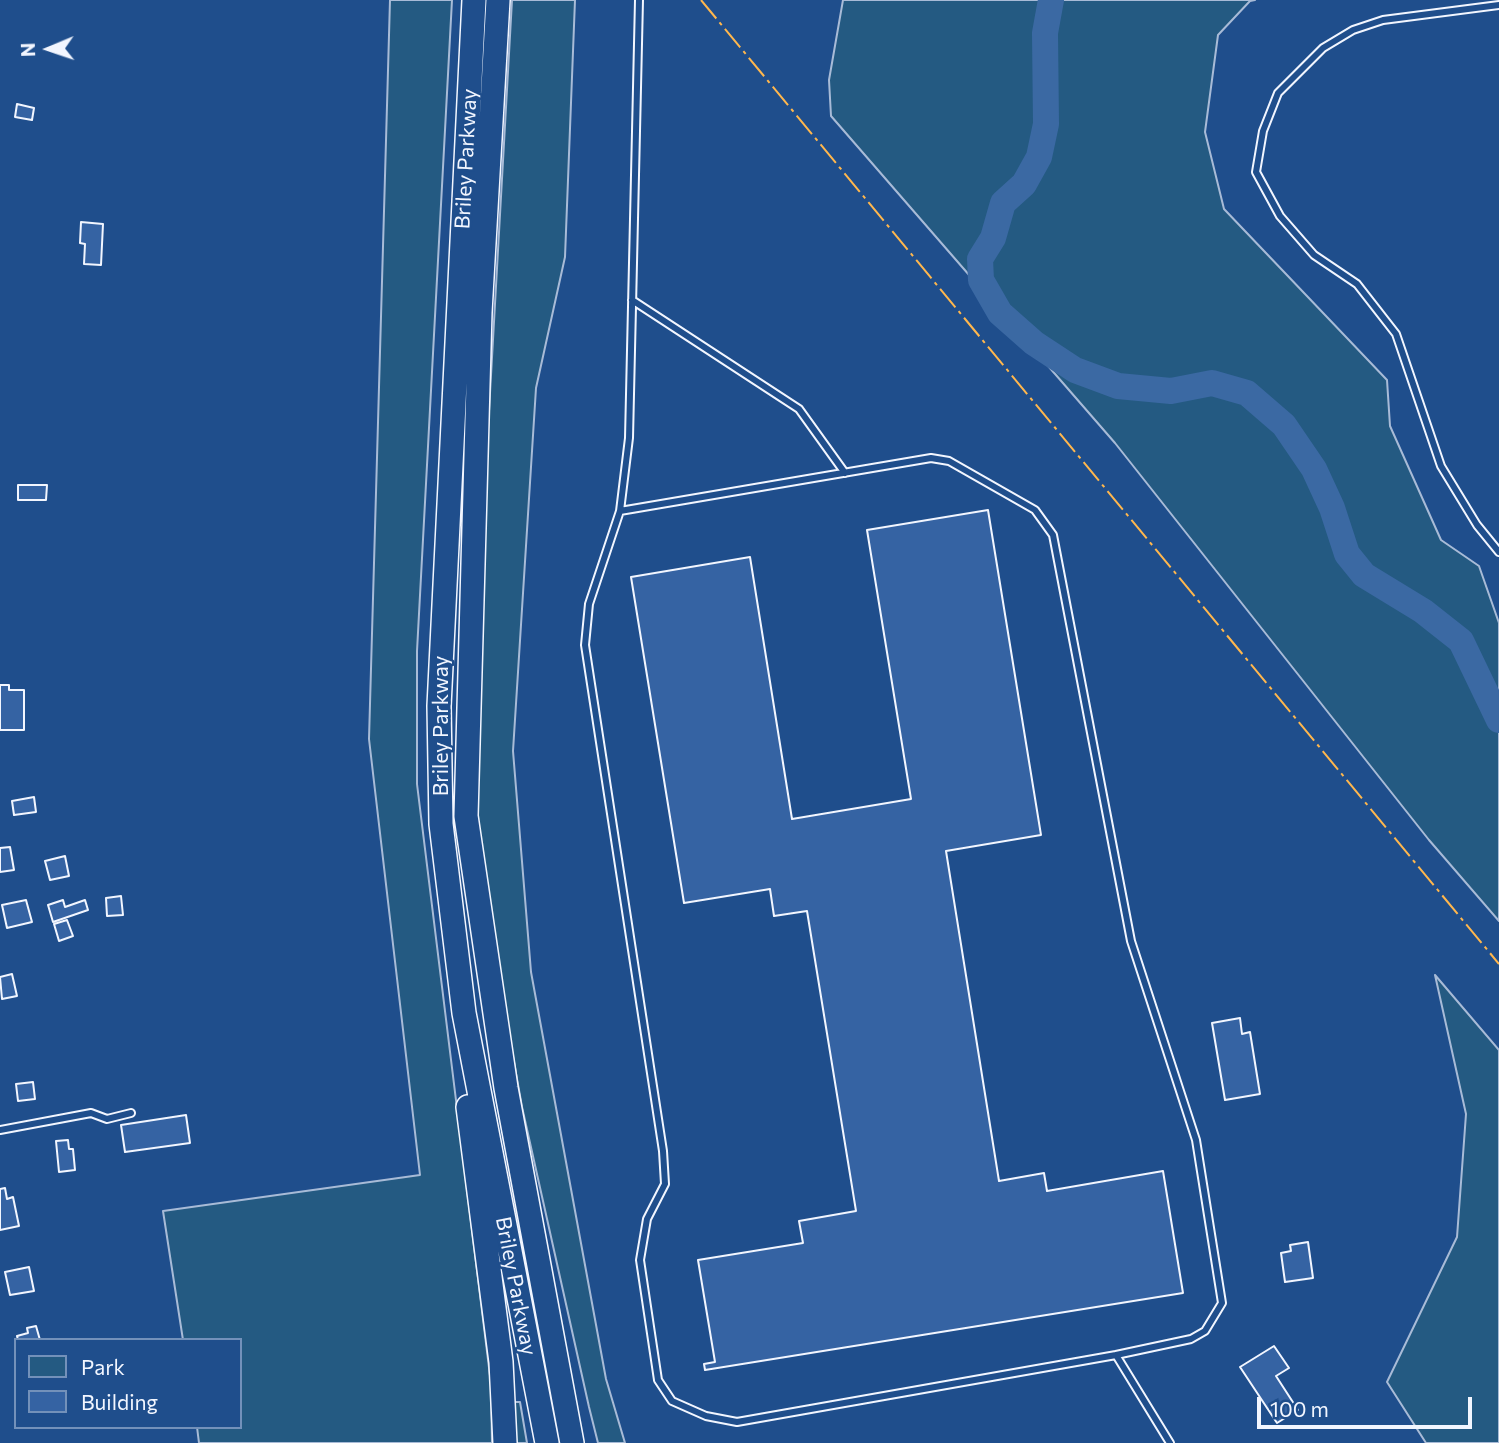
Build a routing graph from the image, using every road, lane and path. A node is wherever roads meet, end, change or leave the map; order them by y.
1 (474, 0) edge
2 (498, 0) edge
3 (639, 0) edge
4 (1499, 5) edge
5 (632, 300) junction
6 (845, 472) junction
7 (620, 511) junction
8 (1499, 552) edge
9 (464, 1013) junction
10 (131, 1113) dead end
11 (0, 1130) edge
12 (1116, 1354) junction
13 (558, 1373) junction
14 (505, 1443) edge
15 (547, 1443) edge
16 (572, 1443) edge
17 (582, 1443) edge
18 (1170, 1443) edge

1 - 9 highway, Briley Parkway
2 - 13 highway, Briley Parkway
3 - 5 lane
4 - 8 lane
5 - 6 lane
5 - 7 lane
6 - 7 lane
6 - 12 lane
7 - 12 lane
9 - 14 highway
9 - 15 highway, Briley Parkway
10 - 11 lane
12 - 18 lane
13 - 16 highway, Briley Parkway
13 - 17 highway

